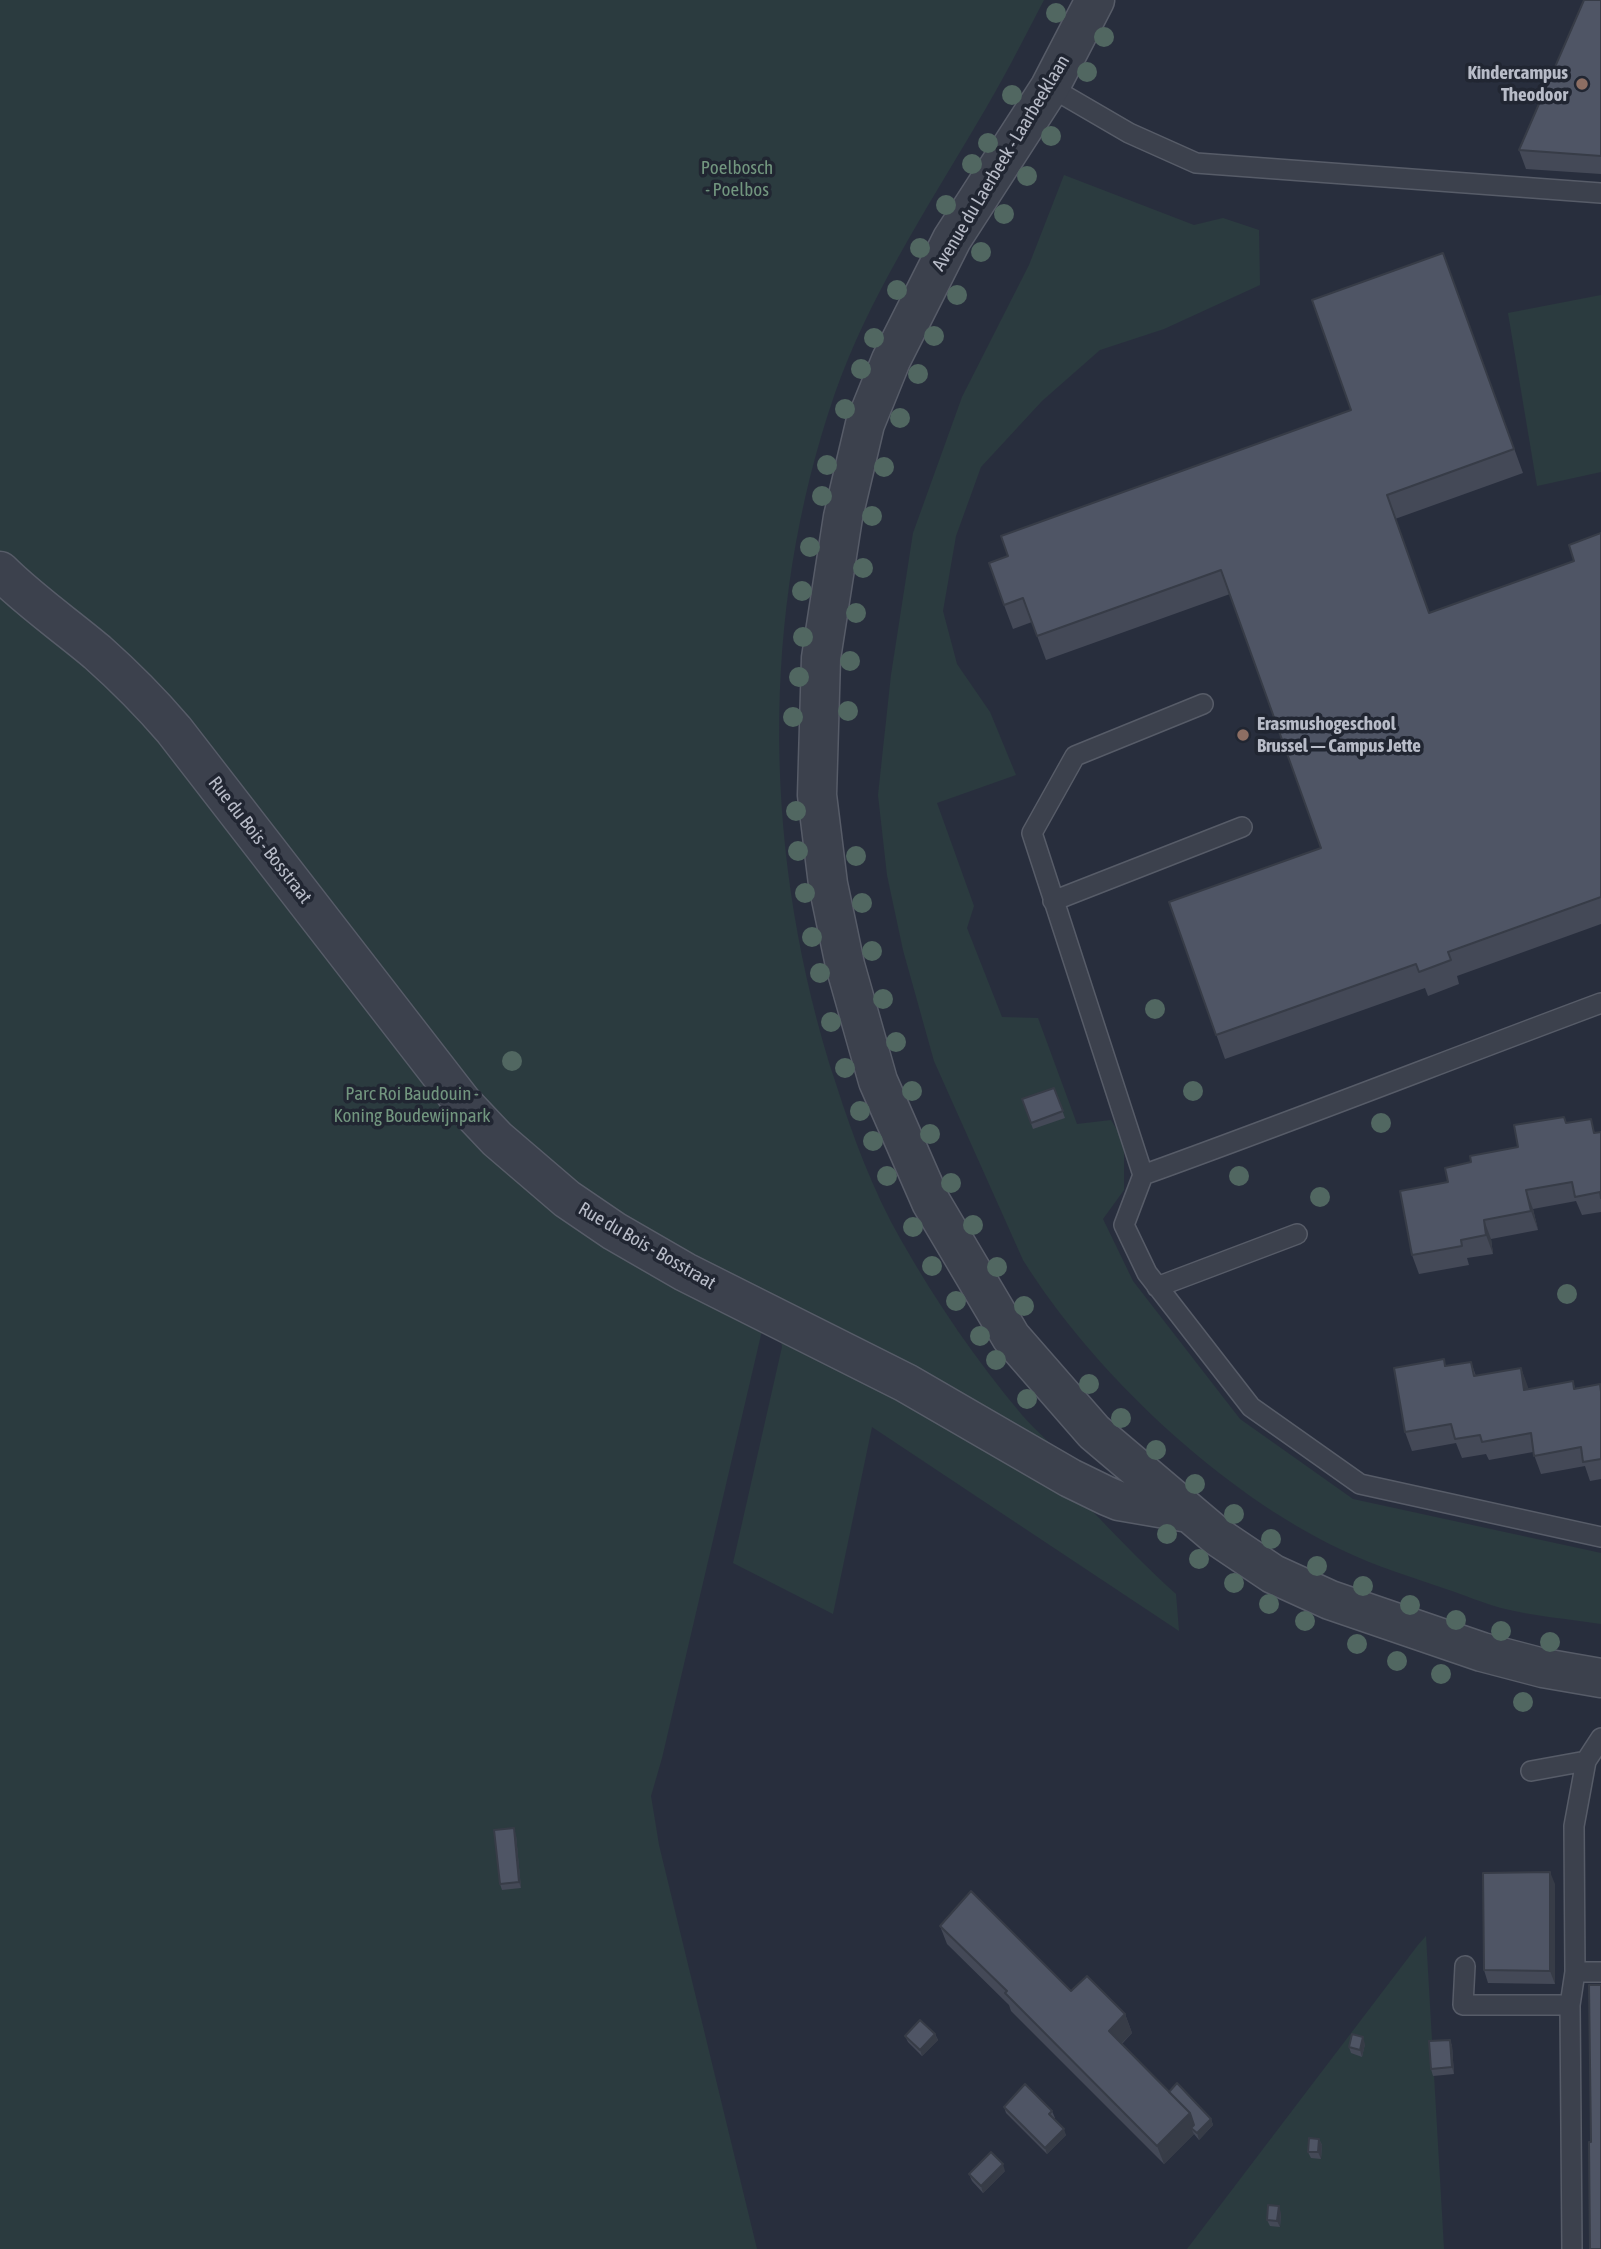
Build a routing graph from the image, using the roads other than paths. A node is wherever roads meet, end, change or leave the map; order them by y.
1 (1095, 0) edge
2 (1050, 87) junction
3 (1601, 194) edge
4 (0, 571) edge
5 (1203, 704) dead end
6 (1242, 827) dead end
7 (1053, 901) junction
8 (1601, 1003) edge
9 (1143, 1175) junction
10 (1297, 1234) dead end
11 (1157, 1287) junction
12 (1189, 1513) junction
13 (1601, 1537) edge
14 (1601, 1678) edge
15 (1601, 1738) edge
16 (1586, 1762) junction
17 (1531, 1771) dead end
18 (1465, 1966) dead end
19 (1575, 1972) junction
20 (1601, 1972) edge
21 (1570, 2005) junction
22 (1572, 2249) edge

1 - 2 street, Avenue du Laerbeek - Laarbeeklaan
2 - 3 lane
2 - 12 street, Avenue du Laerbeek - Laarbeeklaan
4 - 12 street, Rue du Bois - Bosstraat
5 - 7 lane
6 - 7 lane
7 - 9 lane
8 - 9 lane
9 - 11 lane
10 - 11 lane
11 - 13 lane
12 - 14 street, Avenue du Laerbeek - Laarbeeklaan
15 - 16 lane
16 - 17 lane
16 - 19 lane
18 - 21 lane
19 - 20 lane
19 - 21 lane
21 - 22 lane

